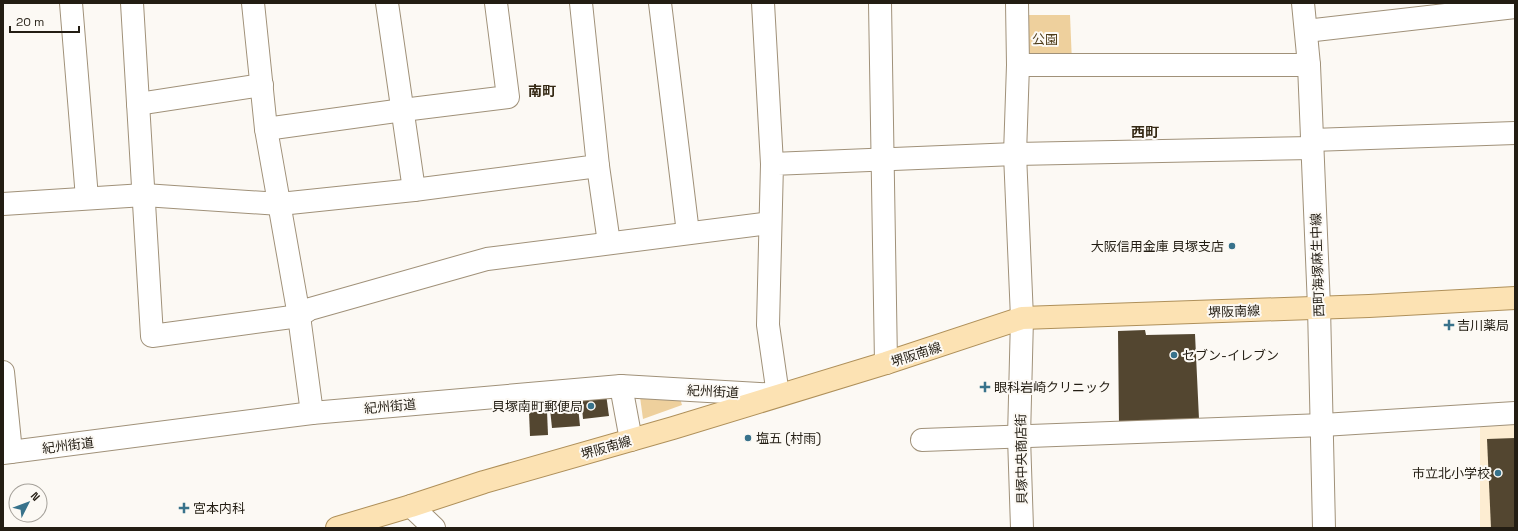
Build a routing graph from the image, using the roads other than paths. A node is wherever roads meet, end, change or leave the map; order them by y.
1 (71, 3) edge
2 (132, 3) edge
3 (253, 3) edge
4 (387, 3) edge
5 (496, 3) edge
6 (581, 3) edge
7 (660, 3) edge
8 (763, 3) edge
9 (880, 3) edge
10 (1017, 3) edge
11 (1303, 3) edge
12 (1515, 7) edge
13 (1306, 31) junction
14 (1018, 65) junction
15 (1309, 65) junction
16 (262, 85) junction
17 (138, 104) junction
18 (403, 110) junction
19 (266, 130) junction
20 (1515, 133) edge
21 (1312, 144) junction
22 (1015, 154) junction
23 (883, 160) junction
24 (772, 164) junction
25 (598, 166) junction
26 (414, 190) junction
27 (144, 194) junction
28 (87, 198) junction
29 (3, 204) edge
30 (280, 204) junction
31 (770, 223) junction
32 (688, 233) junction
33 (609, 243) junction
34 (1515, 298) edge
35 (1319, 307) junction
36 (299, 316) junction
37 (1022, 318) junction
38 (886, 363) junction
39 (3, 372) edge
40 (621, 386) junction
41 (778, 395) junction
42 (312, 413) junction
43 (1515, 414) edge
44 (1323, 425) junction
45 (1019, 437) junction
46 (631, 440) junction
47 (922, 440) dead end
48 (7, 453) edge
49 (411, 506) junction
50 (337, 528) edge
51 (434, 528) edge
52 (1022, 528) edge
53 (1324, 528) edge

1 - 28 street
2 - 17 street
3 - 16 street
4 - 18 street
5 - 18 street
6 - 25 street
7 - 32 street
8 - 24 street
9 - 23 street
10 - 14 street, 貝塚中央商店街
11 - 13 street, 西町海塚麻生中線
12 - 13 street
13 - 15 street, 西町海塚麻生中線
14 - 15 street
14 - 22 street, 貝塚中央商店街
15 - 21 street, 西町海塚麻生中線
16 - 17 street
16 - 19 street
17 - 27 street
18 - 19 street
18 - 26 street
19 - 30 street
20 - 21 street
21 - 22 street
21 - 35 street, 西町海塚麻生中線
22 - 23 street
22 - 37 street, 貝塚中央商店街
23 - 24 street
23 - 38 street
24 - 31 street
25 - 26 street
25 - 33 street
26 - 30 street
27 - 28 street
27 - 30 street
27 - 36 street
28 - 29 street
30 - 36 street
31 - 32 street
31 - 41 street
32 - 33 street
33 - 36 street
34 - 35 main road, 堺阪南線
35 - 37 main road, 堺阪南線
35 - 44 street, 西町海塚麻生中線
36 - 42 street
37 - 38 main road, 堺阪南線
37 - 45 street, 貝塚中央商店街
38 - 41 main road, 堺阪南線
39 - 48 street
40 - 41 street, 紀州街道
40 - 42 street, 紀州街道
40 - 46 street
41 - 46 main road, 堺阪南線
42 - 48 street, 紀州街道
43 - 44 street
44 - 45 street
44 - 53 street, 西町海塚麻生中線
45 - 47 street
45 - 52 street, 貝塚中央商店街
46 - 49 main road, 堺阪南線
49 - 50 main road, 堺阪南線
49 - 51 street

